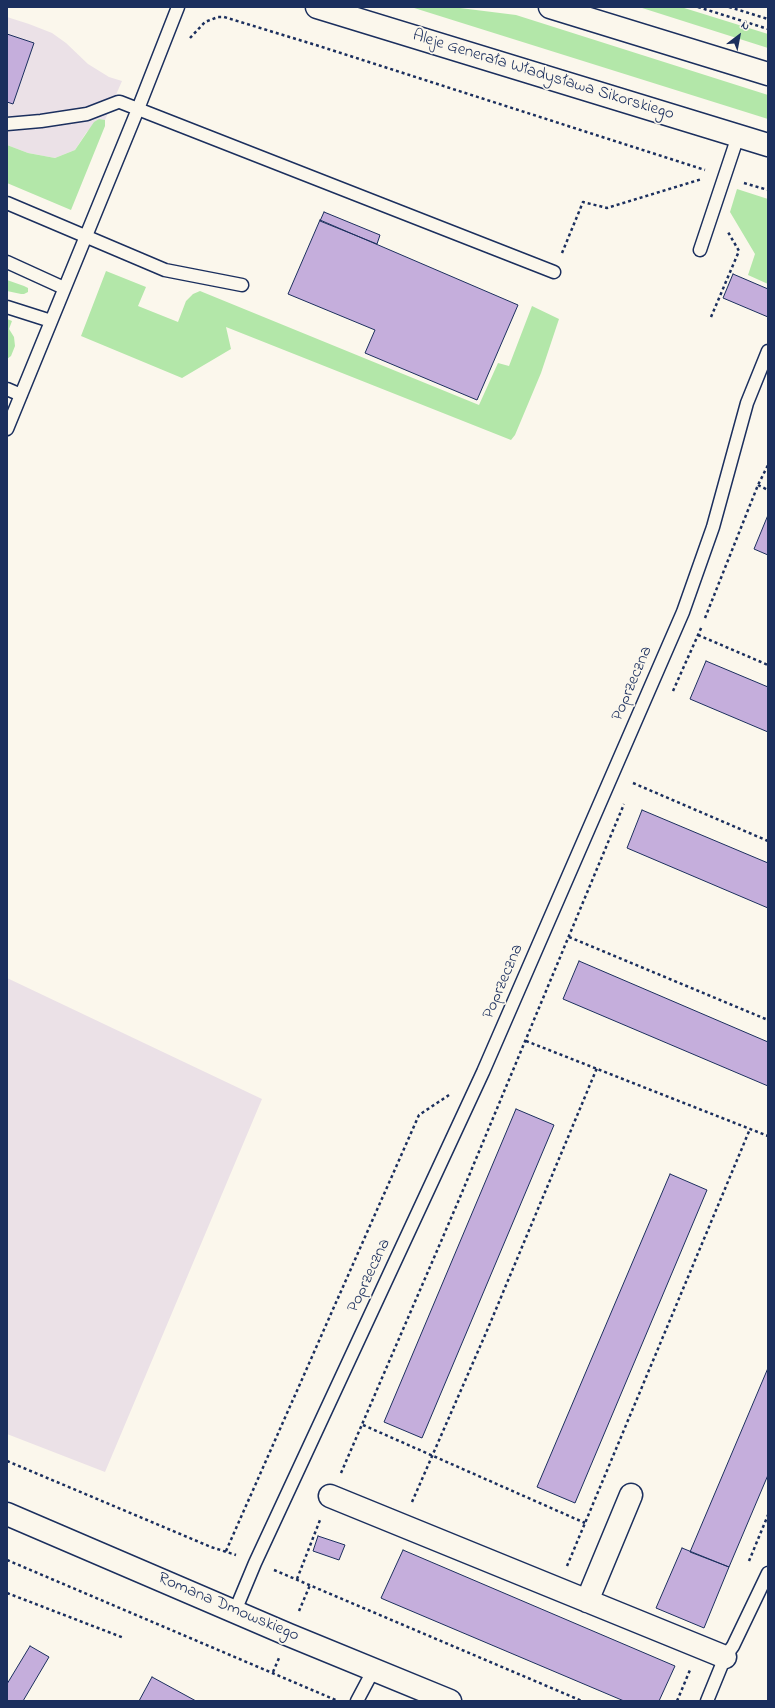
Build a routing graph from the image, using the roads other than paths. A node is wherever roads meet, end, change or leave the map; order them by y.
1 (178, 7) edge
2 (317, 7) edge
3 (550, 7) edge
4 (768, 74) edge
5 (138, 109) junction
6 (7, 124) edge
7 (738, 136) junction
8 (768, 146) edge
9 (7, 203) edge
10 (85, 236) junction
11 (700, 250) dead end
12 (7, 262) edge
13 (554, 272) dead end
14 (242, 285) dead end
15 (64, 288) junction
16 (7, 307) edge
17 (51, 321) junction
18 (768, 352) edge
19 (7, 389) edge
20 (21, 395) junction
21 (7, 429) edge
22 (631, 1495) dead end
23 (330, 1496) road end
24 (7, 1514) edge
25 (768, 1573) edge
26 (587, 1602) junction
27 (235, 1611) junction
28 (725, 1657) junction
29 (374, 1669) junction
30 (356, 1701) edge
31 (450, 1701) edge
32 (707, 1701) edge

1 - 5 lane
2 - 7 street, Aleje Generała Władysława Sikorskiego
3 - 4 street
5 - 6 lane
5 - 10 lane
5 - 13 lane
7 - 8 street, Aleje Generała Władysława Sikorskiego
7 - 11 lane
9 - 10 lane
10 - 14 lane
10 - 15 lane
12 - 15 lane
15 - 17 lane
16 - 17 lane
17 - 20 lane
18 - 27 lane, Poprzeczna
19 - 20 lane
20 - 21 lane
22 - 26 street
23 - 26 street
24 - 27 street, Romana Dmowskiego
25 - 28 lane
26 - 28 street
27 - 29 street, Romana Dmowskiego
28 - 32 lane
29 - 30 lane
29 - 31 street, Romana Dmowskiego

